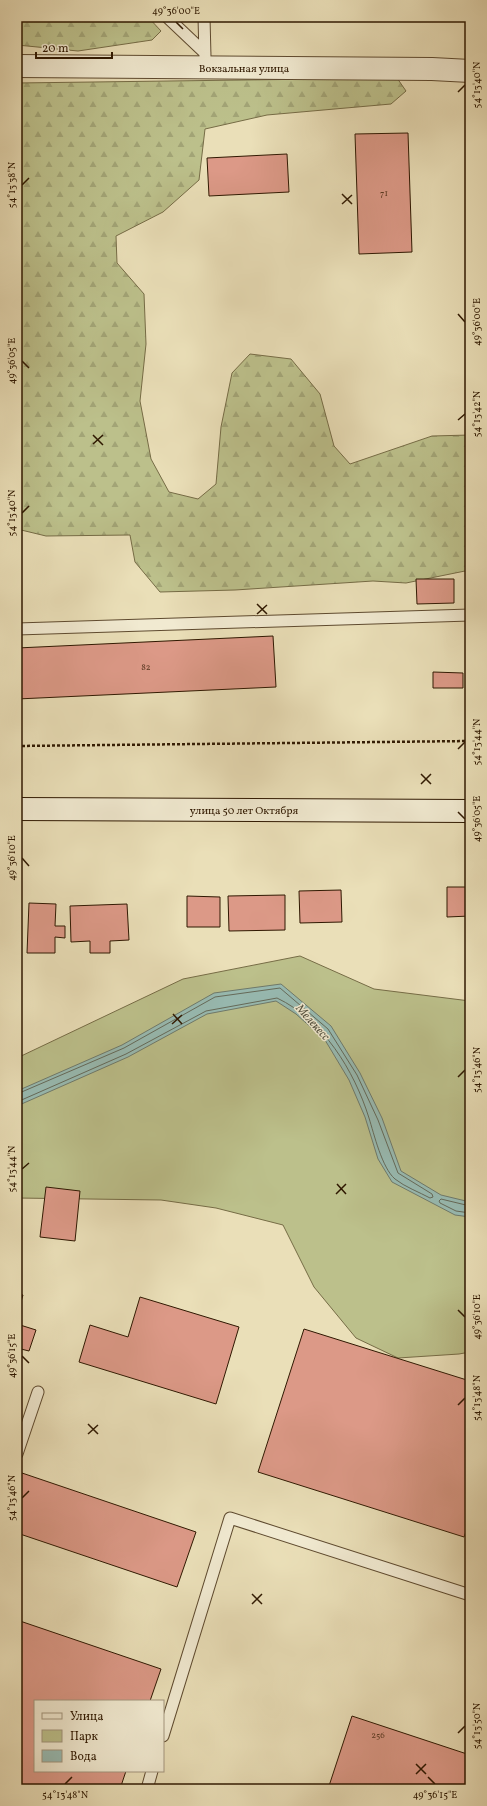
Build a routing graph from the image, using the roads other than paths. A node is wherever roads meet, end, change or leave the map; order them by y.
1 (167, 17) edge
2 (204, 17) edge
3 (206, 60) junction
4 (17, 66) edge
5 (470, 72) edge
6 (470, 615) edge
7 (17, 629) edge
8 (17, 809) edge
9 (470, 811) edge
10 (38, 1392) dead end
11 (17, 1454) edge
12 (470, 1595) edge
13 (164, 1733) edge
14 (152, 1772) edge
15 (147, 1789) edge

1 - 3 lane
2 - 3 lane
3 - 4 street, Вокзальная улица
3 - 5 street, Вокзальная улица
6 - 7 lane
8 - 9 street, улица 50 лет Октября
10 - 11 lane
12 - 13 lane
14 - 15 lane

